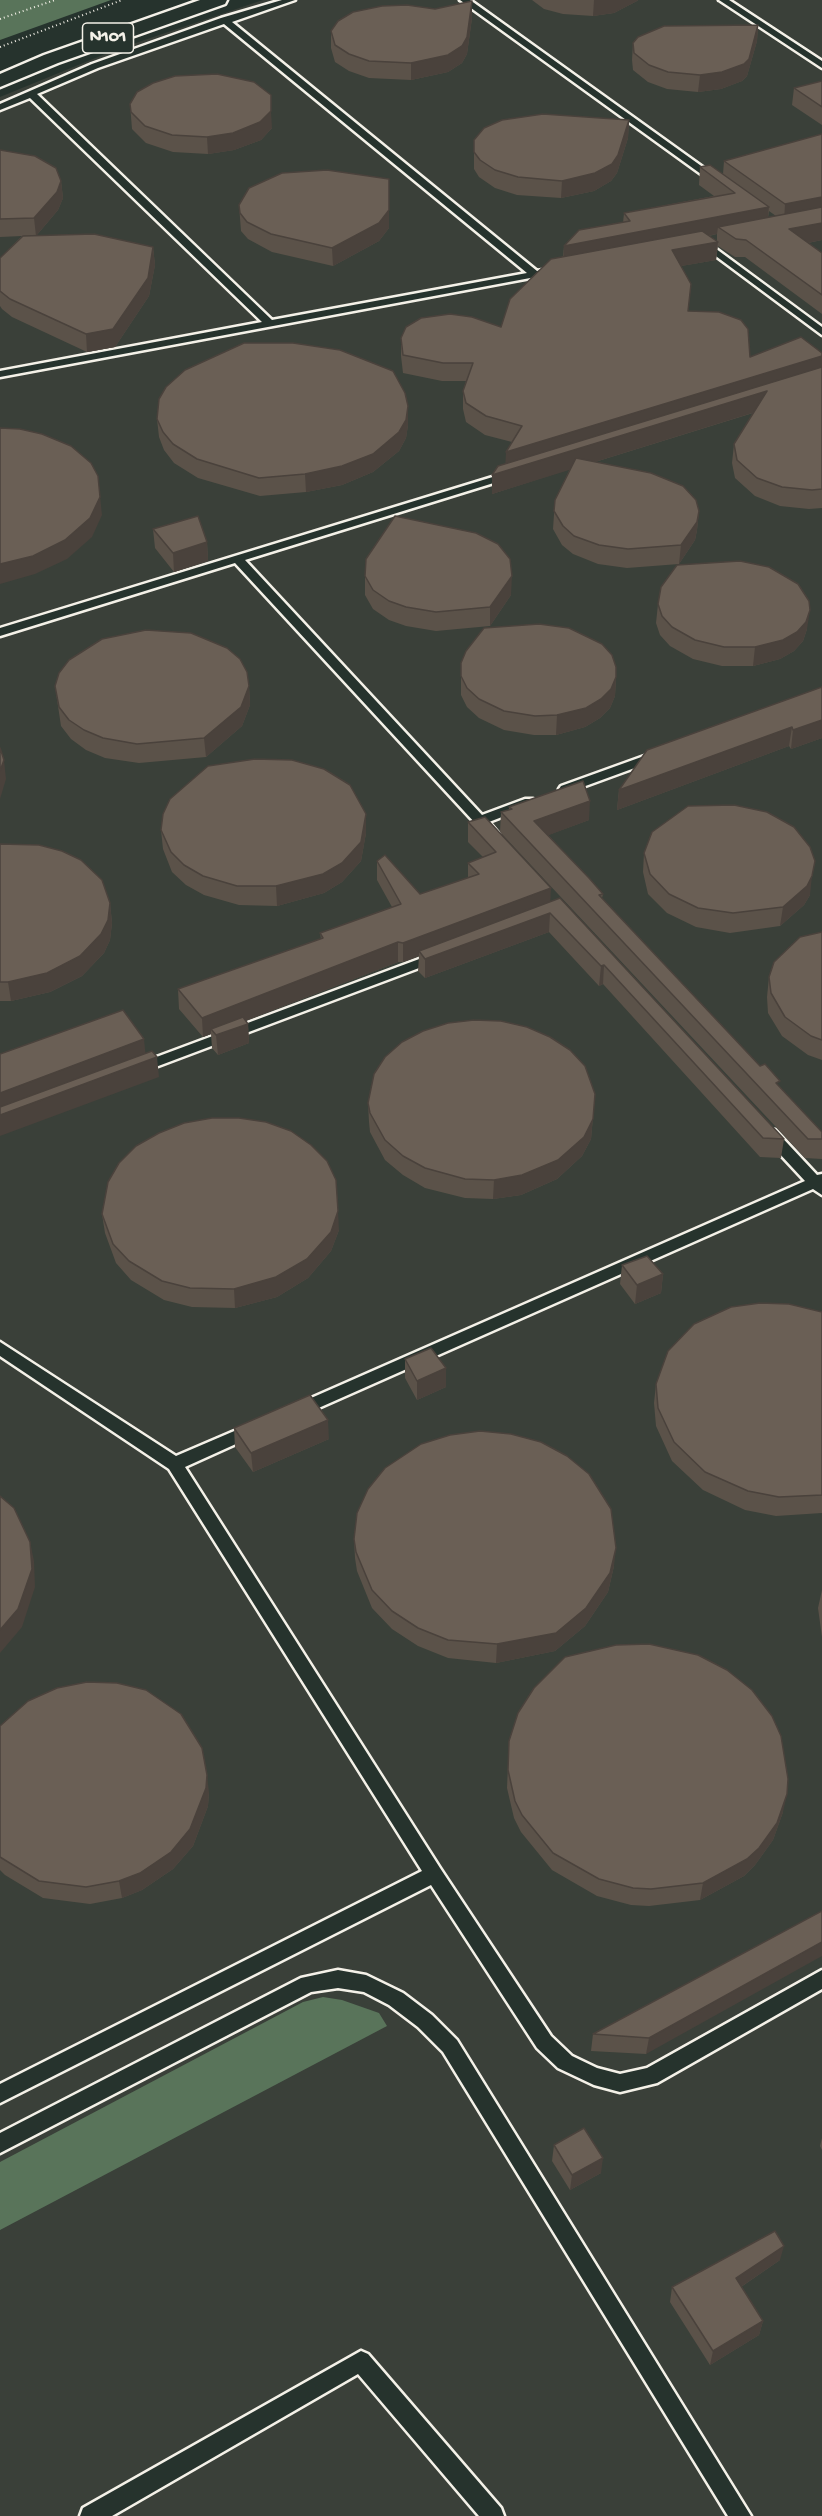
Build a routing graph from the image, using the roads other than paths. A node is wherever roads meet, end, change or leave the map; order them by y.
1 (163, 0) edge
2 (218, 0) edge
3 (291, 0) edge
4 (464, 0) edge
5 (723, 0) edge
6 (224, 20) junction
7 (32, 46) dead end
8 (822, 65) edge
9 (0, 81) edge
10 (30, 93) junction
11 (0, 107) edge
12 (723, 186) edge
13 (693, 245) edge
14 (568, 268) edge
15 (535, 274) junction
16 (270, 324) junction
17 (822, 332) edge
18 (0, 374) edge
19 (524, 471) edge
20 (238, 559) junction
21 (0, 632) edge
22 (668, 751) edge
23 (481, 820) junction
24 (503, 844) edge
25 (452, 951) edge
26 (121, 1075) edge
27 (758, 1121) edge
28 (820, 1184) edge
29 (0, 1348) edge
30 (284, 1417) edge
31 (262, 1426) edge
32 (175, 1464) junction
33 (434, 1874) junction
34 (822, 1979) edge
35 (0, 2094) edge
36 (0, 2143) edge
37 (91, 2516) edge
38 (493, 2516) edge
39 (740, 2516) edge

1 - 7 main road, N101
2 - 9 main road, N101
3 - 6 lane
4 - 12 lane
5 - 8 lane
6 - 10 lane
6 - 15 lane
10 - 11 lane
10 - 16 lane
13 - 17 lane
14 - 15 lane
15 - 16 lane
16 - 18 lane
19 - 20 lane
20 - 21 lane
20 - 23 lane
22 - 23 lane
23 - 24 lane
25 - 26 lane
27 - 28 lane
28 - 30 lane
29 - 32 lane
31 - 32 lane
32 - 33 lane
33 - 34 lane
33 - 35 lane
36 - 39 lane
37 - 38 lane

